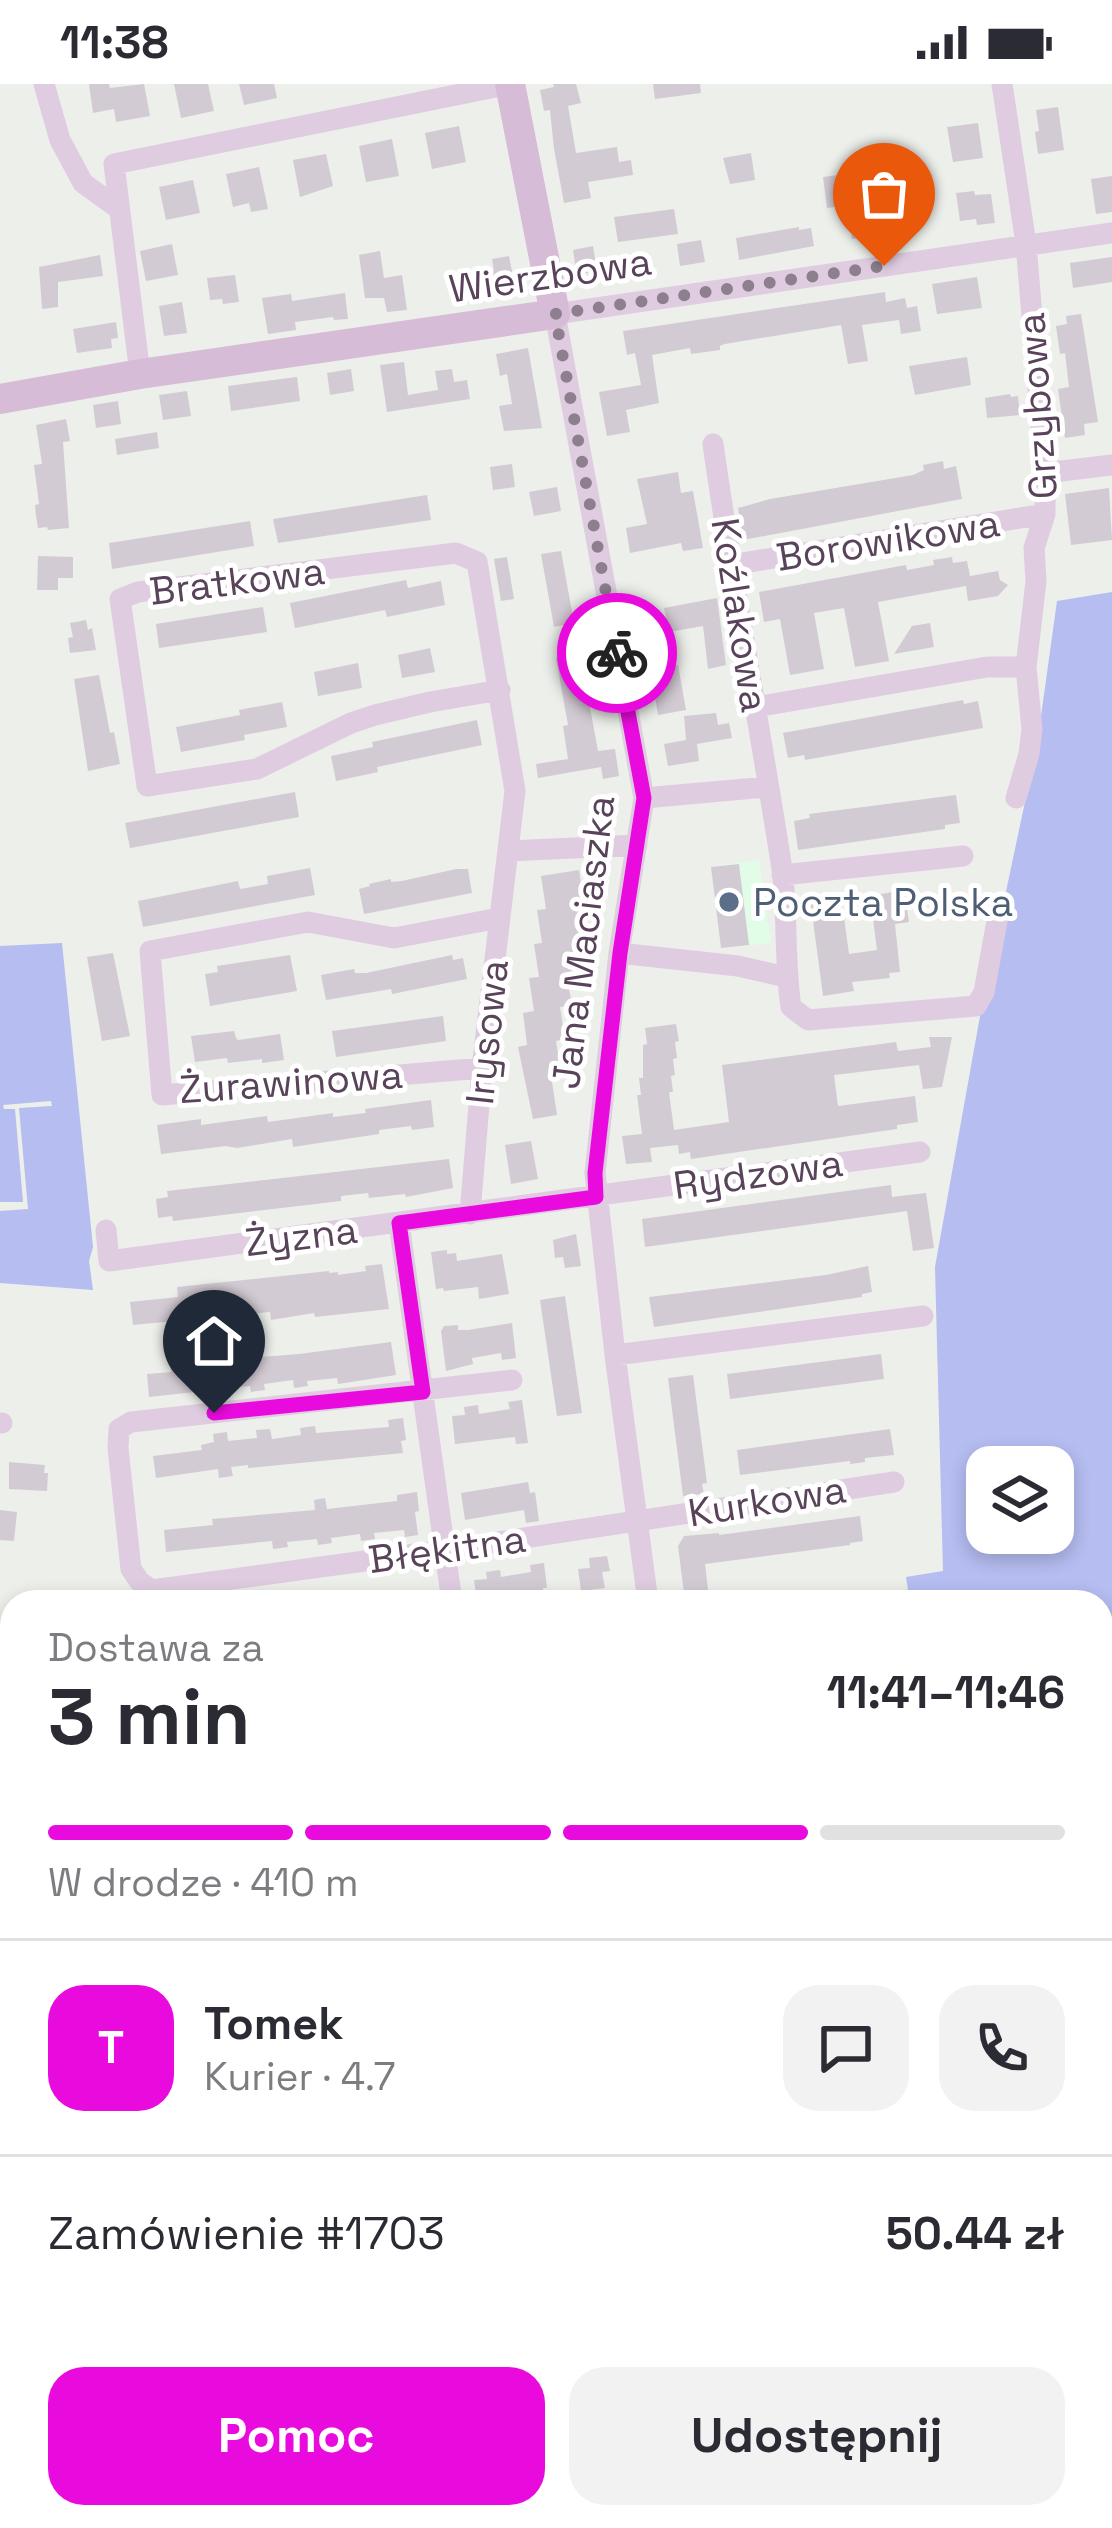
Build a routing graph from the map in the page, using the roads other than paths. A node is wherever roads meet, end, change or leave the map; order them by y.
1 (44, 84) edge
2 (510, 84) edge
3 (1002, 84) edge
4 (114, 164) junction
5 (75, 168) junction
6 (118, 209) junction
7 (1112, 232) edge
8 (1026, 244) junction
9 (555, 314) junction
10 (140, 374) junction
11 (0, 399) edge
12 (713, 443) dead end
13 (1112, 465) edge
14 (1045, 473) junction
15 (1046, 514) junction
16 (477, 562) joint
17 (730, 566) junction
18 (1026, 667) junction
19 (500, 690) junction
20 (755, 707) junction
21 (766, 787) junction
22 (644, 798) junction
23 (1016, 798) dead end
24 (637, 845) junction
25 (508, 850) junction
26 (963, 856) dead end
27 (782, 874) junction
28 (1000, 905) dead end
29 (500, 918) junction
30 (620, 953) junction
31 (786, 976) junction
32 (482, 1068) junction
33 (920, 1152) dead end
34 (596, 1197) junction
35 (470, 1214) junction
36 (399, 1223) junction
37 (106, 1230) dead end
38 (923, 1316) dead end
39 (615, 1355) junction
40 (512, 1380) dead end
41 (423, 1392) junction
42 (894, 1482) dead end
43 (639, 1521) junction
44 (445, 1550) junction
45 (450, 1590) edge
46 (648, 1590) edge

1 - 5 street
2 - 4 street
2 - 9 street, Jana Maciaszka
3 - 8 street, Grzybowa
4 - 5 street
4 - 6 street
5 - 6 street
6 - 10 street
7 - 8 street, Wierzbowa
8 - 9 street, Wierzbowa
8 - 14 street, Grzybowa
9 - 10 street, Wierzbowa
9 - 22 street, Jana Maciaszka
10 - 11 street, Wierzbowa
12 - 17 street, Koźlakowa
13 - 14 street
14 - 15 street, Grzybowa
15 - 17 street, Borowikowa
15 - 18 street, Grzybowa
16 - 19 street, Irysowa
16 - 19 street, Bratkowa
17 - 20 street, Koźlakowa
18 - 20 street
18 - 23 street, Grzybowa
19 - 25 street, Irysowa
20 - 21 street, Koźlakowa
21 - 22 street
21 - 27 street, Koźlakowa
22 - 24 street, Jana Maciaszka
24 - 25 street
24 - 30 street, Jana Maciaszka
25 - 29 street, Irysowa
26 - 27 street
27 - 31 street, Koźlakowa
28 - 31 street, Koźlakowa
29 - 32 street, Irysowa
29 - 32 street, Żurawinowa
30 - 31 street
30 - 34 street, Jana Maciaszka
32 - 35 street, Irysowa
33 - 34 street, Rydzowa
34 - 35 street, Żyzna
34 - 39 street, Jana Maciaszka
35 - 36 street, Żyzna
36 - 37 street, Żyzna
36 - 41 street
38 - 39 street
39 - 43 street, Jana Maciaszka
40 - 41 street
41 - 44 street
41 - 44 street, Błękitna
42 - 43 street, Kurkowa
43 - 44 street, Błękitna
43 - 46 street, Jana Maciaszka
44 - 45 street

